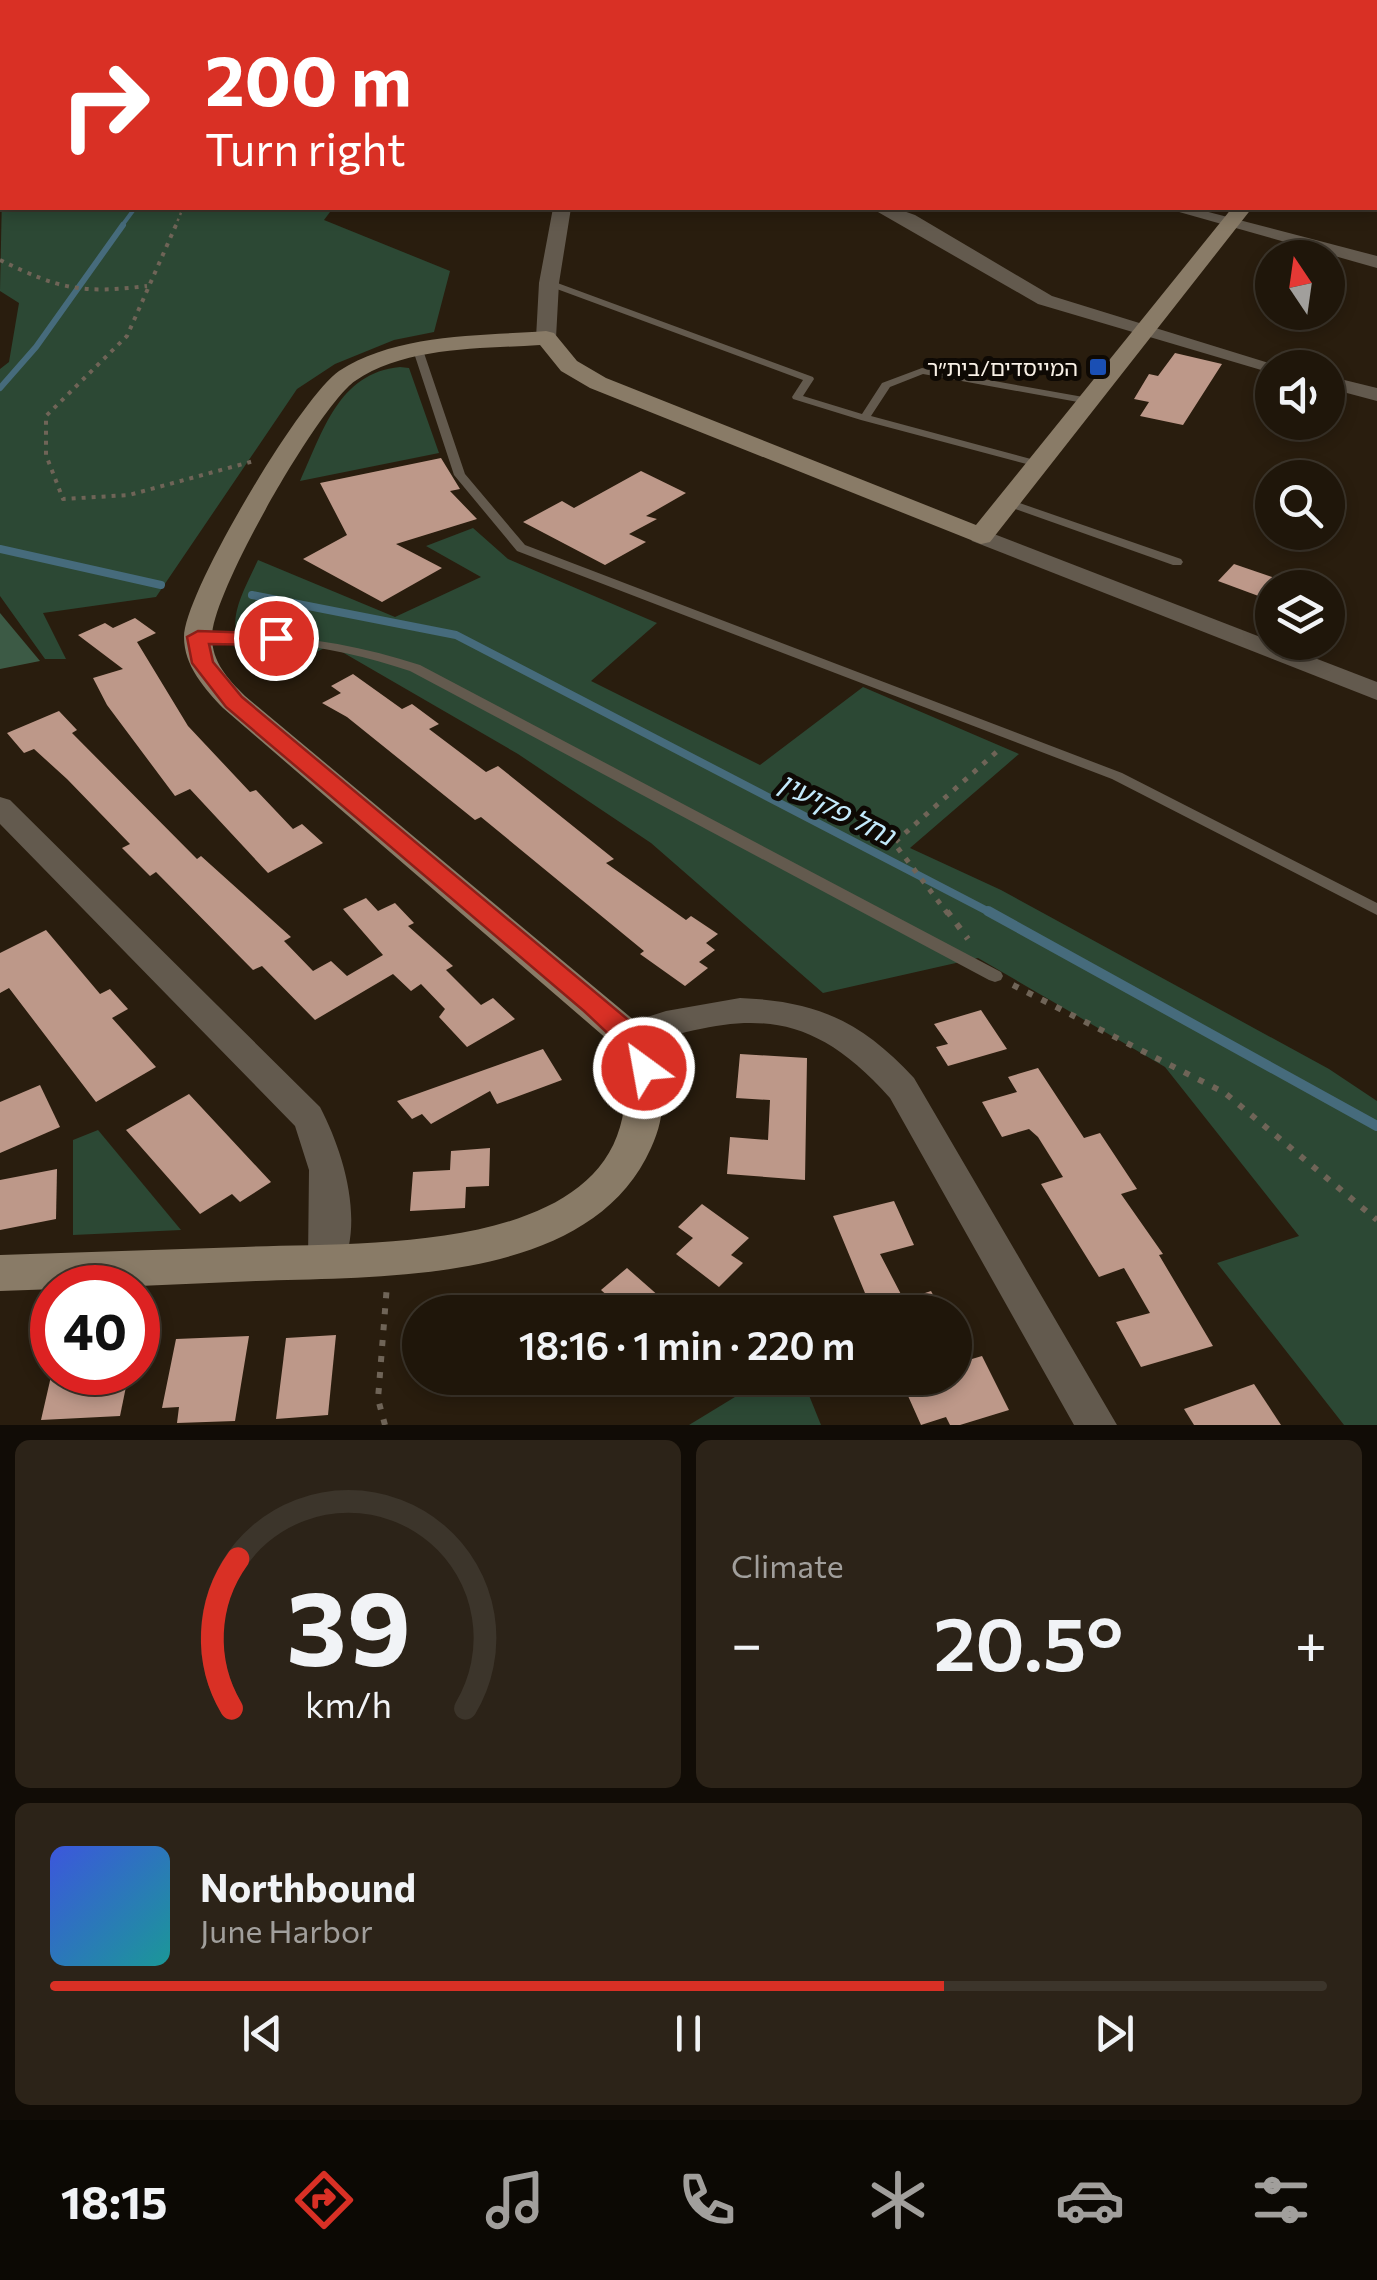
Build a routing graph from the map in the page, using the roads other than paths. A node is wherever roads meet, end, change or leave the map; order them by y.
1 (562, 210) edge
2 (885, 210) edge
3 (1192, 210) edge
4 (1236, 215) edge
5 (1377, 262) edge
6 (549, 284) junction
7 (1144, 331) junction
8 (546, 338) junction
9 (418, 350) junction
10 (1255, 362) edge
11 (1345, 387) edge
12 (1377, 395) edge
13 (1089, 401) junction
14 (866, 418) junction
15 (1038, 464) junction
16 (1008, 503) junction
17 (981, 536) junction
18 (1177, 562) dead end
19 (198, 637) junction
20 (1377, 692) edge
21 (0, 807) edge
22 (1377, 910) edge
23 (995, 976) road end
24 (628, 1036) junction
25 (328, 1261) junction
26 (0, 1274) edge
27 (1096, 1425) edge

1 - 6 street
2 - 7 street
3 - 4 street
4 - 5 street
4 - 7 street
6 - 8 street
6 - 14 lane
7 - 10 street
7 - 13 street
8 - 9 street
8 - 17 street
9 - 19 street
9 - 22 lane
11 - 12 street
13 - 14 lane
13 - 15 street
14 - 15 lane
15 - 16 street
16 - 17 street
16 - 18 lane
17 - 20 street
19 - 23 lane
19 - 24 street
21 - 25 street
24 - 25 street
24 - 27 street
25 - 26 street

